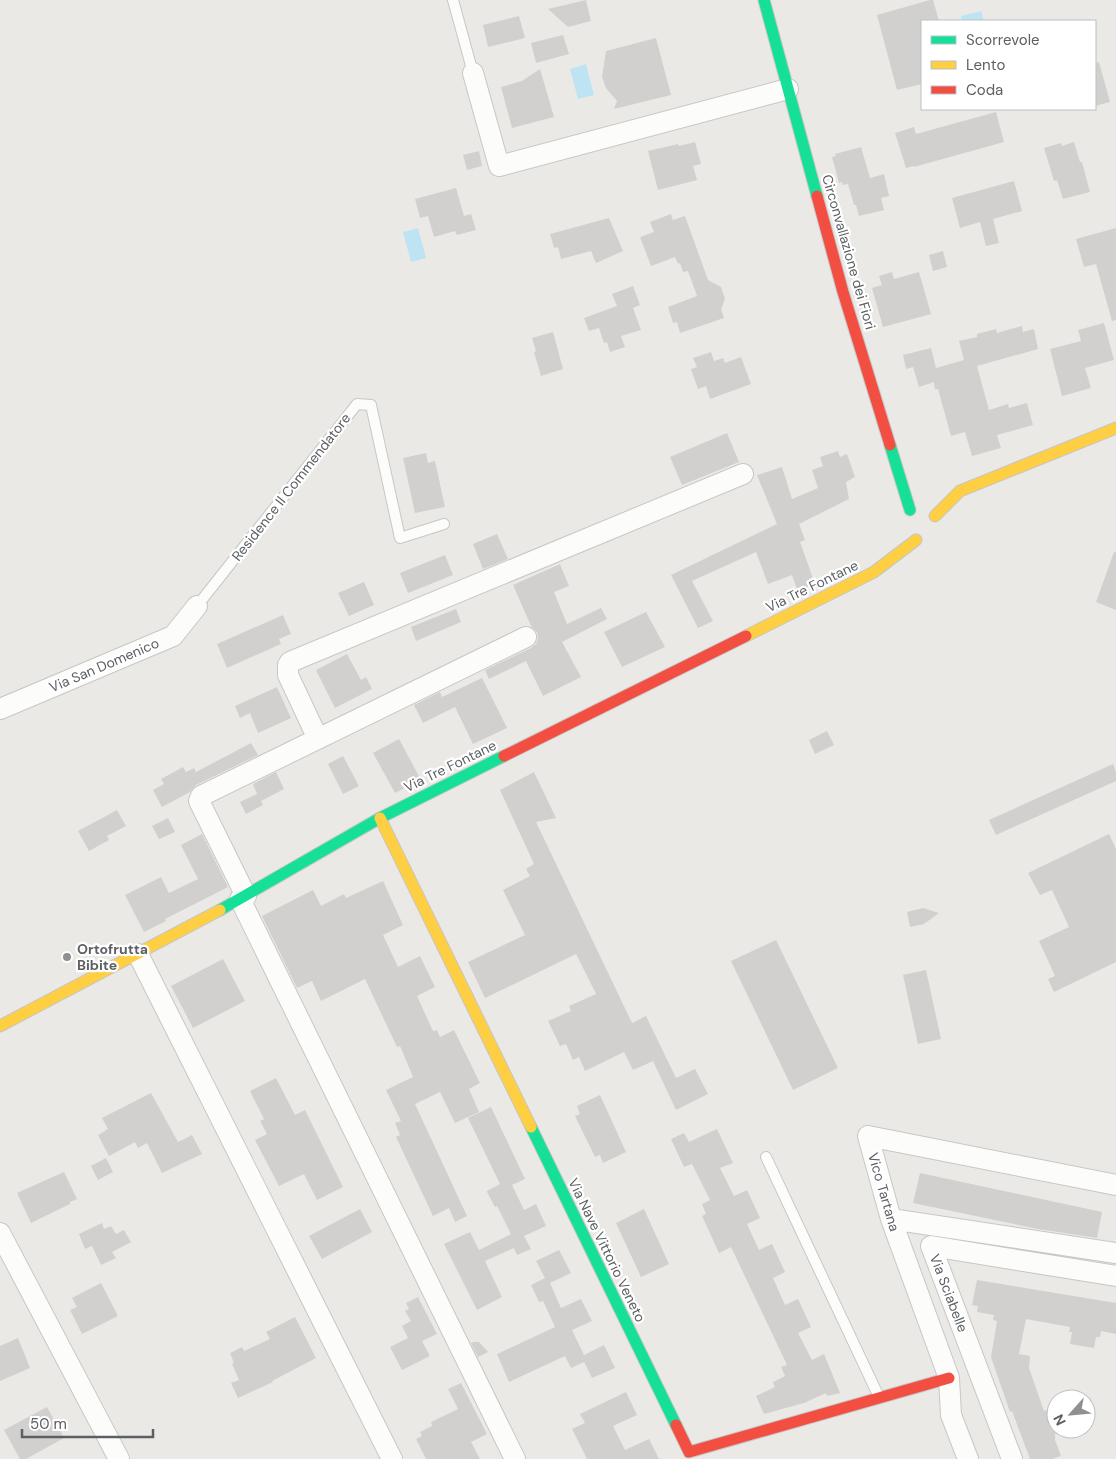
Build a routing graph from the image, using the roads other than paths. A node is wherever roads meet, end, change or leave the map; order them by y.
1 (454, 0) edge
2 (764, 0) edge
3 (473, 73) joint
4 (788, 89) junction
5 (1116, 428) edge
6 (743, 474) dead end
7 (918, 509) junction
8 (444, 524) dead end
9 (197, 606) joint
10 (526, 637) dead end
11 (0, 709) edge
12 (318, 739) junction
13 (380, 818) junction
14 (243, 898) junction
15 (138, 954) junction
16 (0, 1026) edge
17 (766, 1157) dead end
18 (1116, 1185) edge
19 (891, 1219) junction
20 (0, 1233) edge
21 (1116, 1253) edge
22 (1116, 1276) edge
23 (949, 1378) junction
24 (880, 1398) junction
25 (119, 1459) edge
26 (392, 1459) edge
27 (515, 1459) edge
28 (968, 1459) edge
29 (1012, 1459) edge

1 - 3 lane
2 - 4 street, Circonvallazione dei Fiori
3 - 4 street
4 - 7 street, Circonvallazione dei Fiori
5 - 7 street
6 - 12 street
7 - 13 street, Via Tre Fontane
8 - 9 lane, Residence Il Commendatore
9 - 11 street, Via San Domenico
10 - 12 street
12 - 14 street
13 - 14 street, Via Tre Fontane
13 - 24 street, Via Nave Vittorio Veneto
14 - 15 street, Via Tre Fontane
14 - 27 street
15 - 16 street, Via Tre Fontane
15 - 26 street
17 - 24 lane
18 - 19 street, Vico Tartana
19 - 21 street
19 - 23 street, Vico Tartana
20 - 25 street
22 - 29 street, Via Sciabelle
23 - 24 street, Via Nave Vittorio Veneto
23 - 28 street, Vico Tartana

